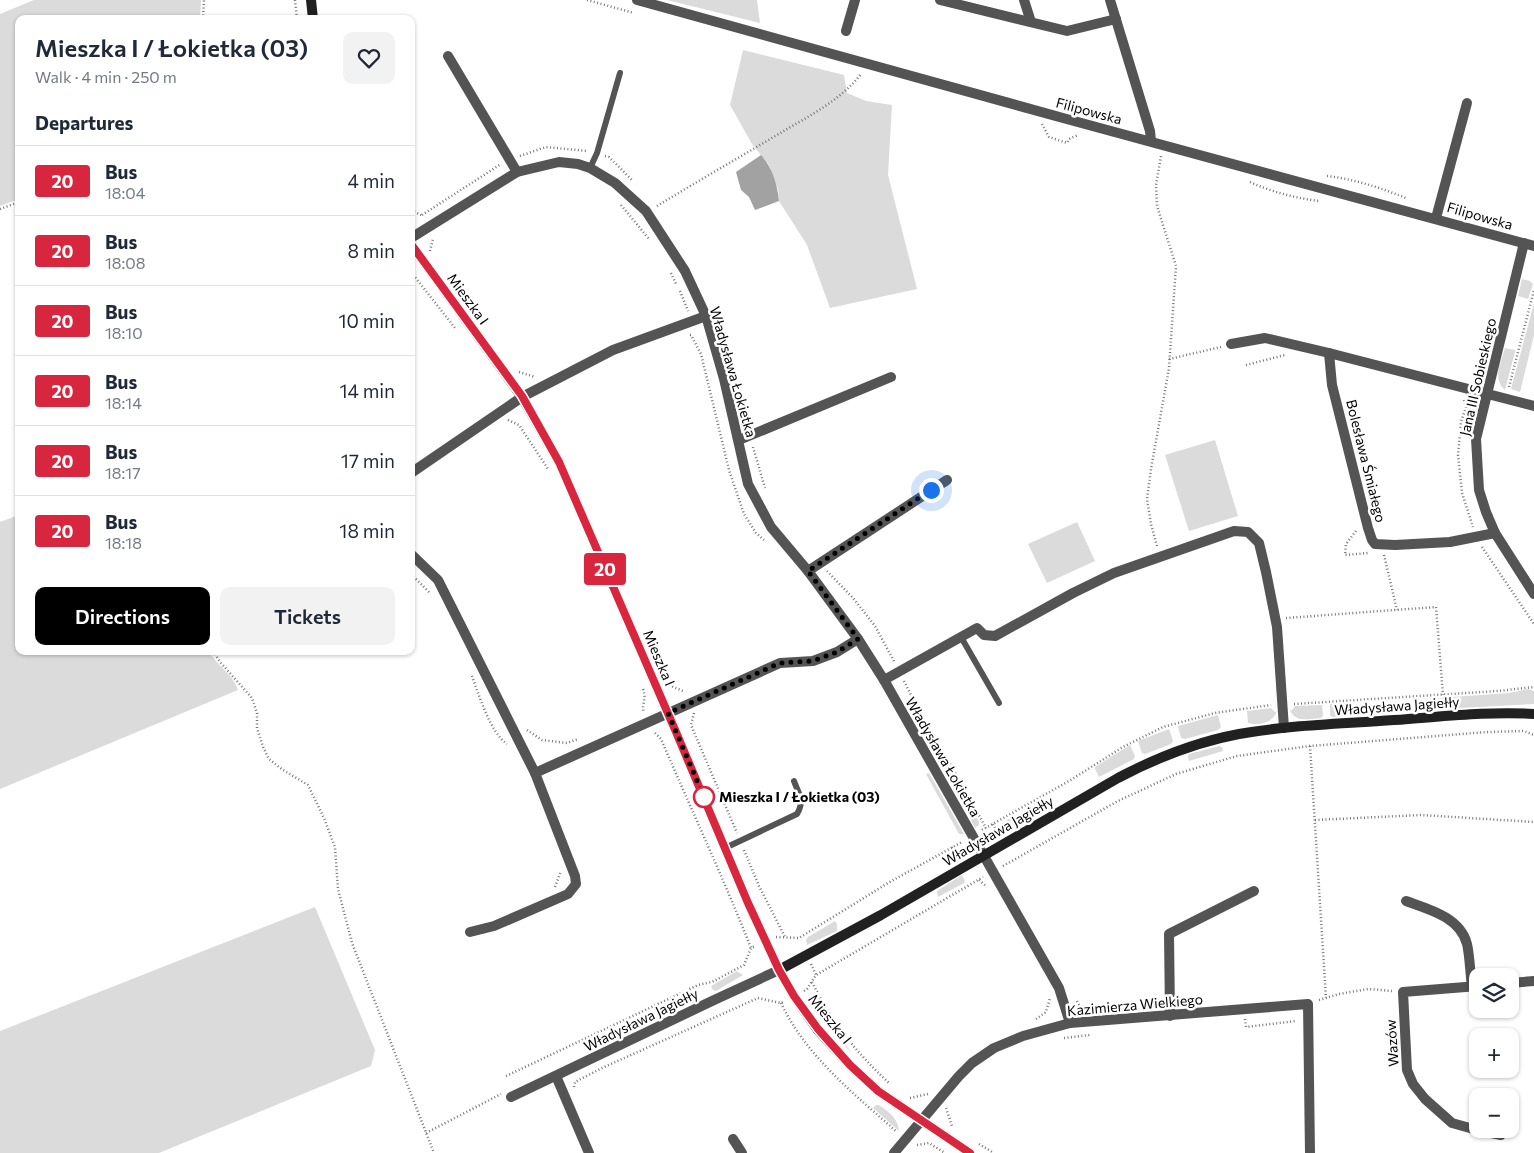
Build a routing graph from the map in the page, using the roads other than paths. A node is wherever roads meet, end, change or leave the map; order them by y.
1 (311, 0) edge
2 (637, 0) edge
3 (855, 0) edge
4 (940, 0) edge
5 (1024, 0) edge
6 (1110, 0) edge
7 (313, 15) edge
8 (1116, 19) junction
9 (1030, 22) junction
10 (846, 30) dead end
11 (448, 56) dead end
12 (620, 73) dead end
13 (1468, 103) dead end
14 (1151, 141) junction
15 (590, 168) junction
16 (517, 172) junction
17 (1436, 218) junction
18 (415, 236) edge
19 (1529, 244) edge
20 (415, 249) edge
21 (706, 316) junction
22 (1231, 344) road end
23 (1330, 353) junction
24 (891, 377) dead end
25 (1488, 394) junction
26 (522, 396) junction
27 (1534, 406) edge
28 (739, 440) junction
29 (415, 470) edge
30 (947, 480) dead end
31 (1495, 533) junction
32 (415, 558) edge
33 (808, 571) junction
34 (1534, 594) edge
35 (961, 637) junction
36 (858, 639) junction
37 (884, 680) junction
38 (999, 702) dead end
39 (668, 713) junction
40 (1534, 714) edge
41 (1284, 728) junction
42 (535, 773) junction
43 (794, 781) dead end
44 (725, 848) junction
45 (984, 856) junction
46 (1254, 891) dead end
47 (1406, 901) dead end
48 (470, 932) dead end
49 (1472, 968) edge
50 (779, 970) junction
51 (1534, 981) edge
52 (1519, 982) edge
53 (1469, 986) edge
54 (1170, 1016) junction
55 (1070, 1023) junction
56 (556, 1076) junction
57 (510, 1097) road end
58 (921, 1121) junction
59 (1469, 1127) edge
60 (733, 1139) dead end
61 (589, 1153) edge
62 (742, 1153) edge
63 (894, 1153) edge
64 (970, 1153) edge
65 (1310, 1153) edge

1 - 7 street
2 - 14 street, Filipowska
3 - 10 street
4 - 9 street
5 - 9 street
6 - 8 street
8 - 9 street
8 - 14 street
11 - 16 street
12 - 15 lane
13 - 17 street
14 - 17 street, Filipowska
15 - 16 street, Władysława Łokietka
15 - 21 street, Władysława Łokietka
16 - 18 street, Władysława Łokietka
17 - 19 street, Filipowska
19 - 25 street, Jana III Sobieskiego
20 - 26 street, Mieszka I
21 - 26 street
21 - 28 street, Władysława Łokietka
22 - 23 street
23 - 25 street
23 - 31 street, Bolesława Śmiałego
24 - 28 street
25 - 27 street
25 - 31 street, Jana III Sobieskiego
26 - 29 street
26 - 39 street, Mieszka I
28 - 33 street, Władysława Łokietka
30 - 33 street
31 - 34 street, Jana III Sobieskiego
32 - 42 street
33 - 36 street, Władysława Łokietka
35 - 37 street
35 - 38 lane
35 - 41 street
36 - 37 street, Władysława Łokietka
36 - 39 street
37 - 45 street, Władysława Łokietka
39 - 42 street
39 - 44 street, Mieszka I
40 - 41 street, Władysława Jagiełły
41 - 45 street, Władysława Jagiełły
42 - 48 street
43 - 44 lane
44 - 50 street, Mieszka I
45 - 50 street, Władysława Jagiełły
45 - 55 street, Władysława Łokietka
46 - 54 street
47 - 49 street
50 - 56 street, Władysława Jagiełły
50 - 58 street, Mieszka I
51 - 52 street
53 - 59 street, Wazów
54 - 55 street, Kazimierza Wielkiego
54 - 65 street, Kazimierza Wielkiego
55 - 58 street, Kazimierza Wielkiego
56 - 57 street, Władysława Jagiełły
56 - 61 street
58 - 63 street, Kazimierza Wielkiego
58 - 64 street, Mieszka I
60 - 62 street

